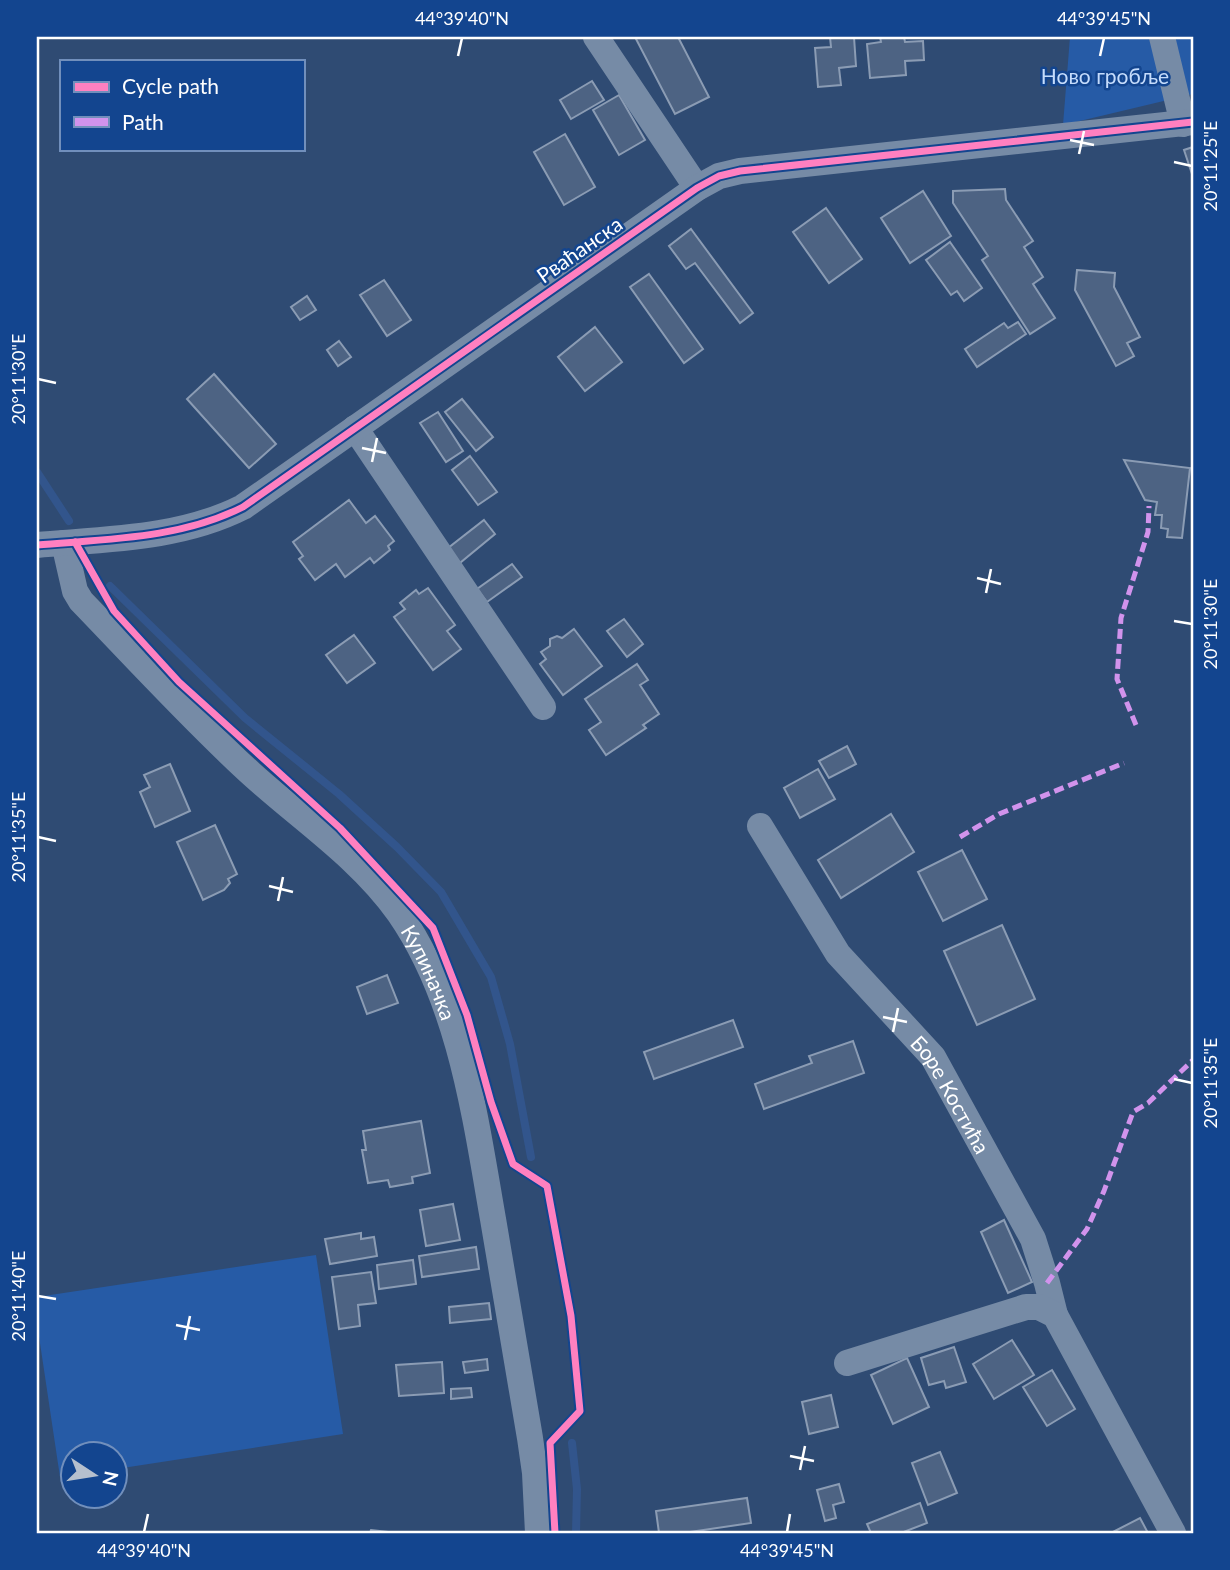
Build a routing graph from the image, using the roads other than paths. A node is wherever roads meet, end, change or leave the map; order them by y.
1 (596, 37) edge
2 (1162, 37) edge
3 (1188, 123) edge
4 (697, 188) junction
5 (355, 428) junction
6 (64, 543) junction
7 (37, 545) edge
8 (543, 707) dead end
9 (760, 826) dead end
10 (1055, 1315) junction
11 (847, 1363) dead end
12 (538, 1533) edge
13 (1173, 1533) edge

1 - 4 street
2 - 3 street
3 - 4 street, Рваћанска
4 - 5 street, Рваћанска
5 - 6 street, Рваћанска
5 - 8 street
6 - 7 street, Рваћанска
6 - 12 street, Купиначка
9 - 10 street, Боре Костића
10 - 11 street
10 - 13 street, Боре Костића

